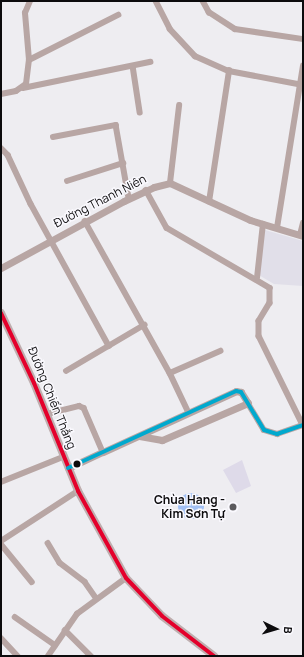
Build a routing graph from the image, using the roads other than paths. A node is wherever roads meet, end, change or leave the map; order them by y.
1 (30, 1) edge
2 (156, 1) edge
3 (203, 1) edge
4 (118, 15) dead end
5 (303, 39) edge
6 (29, 60) junction
7 (150, 62) dead end
8 (133, 66) junction
9 (303, 66) edge
10 (229, 71) junction
11 (302, 84) edge
12 (23, 88) junction
13 (1, 94) edge
14 (179, 106) dead end
15 (140, 112) dead end
16 (53, 137) dead end
17 (1, 148) edge
18 (123, 163) junction
19 (67, 180) dead end
20 (170, 183) junction
21 (146, 190) junction
22 (130, 198) junction
23 (209, 202) junction
24 (85, 221) junction
25 (303, 223) edge
26 (263, 224) junction
27 (277, 228) junction
28 (301, 235) edge
29 (50, 239) junction
30 (1, 268) edge
31 (257, 278) junction
32 (1, 313) edge
33 (144, 325) junction
34 (109, 346) junction
35 (220, 351) dead end
36 (66, 371) dead end
37 (170, 373) junction
38 (248, 403) junction
39 (189, 413) junction
40 (47, 414) junction
41 (303, 425) edge
42 (139, 436) junction
43 (102, 452) junction
44 (63, 457) junction
45 (68, 468) junction
46 (1, 482) edge
47 (78, 491) junction
48 (1, 541) edge
49 (48, 543) dead end
50 (1, 544) edge
51 (126, 578) junction
52 (32, 582) dead end
53 (96, 598) junction
54 (15, 617) dead end
55 (65, 630) junction
56 (1, 638) edge
57 (55, 645) junction
58 (18, 656) edge
59 (48, 656) edge
60 (90, 656) edge
61 (213, 656) edge

1 - 6 street
2 - 10 street
3 - 5 street
4 - 6 street
6 - 12 street
7 - 8 street
8 - 12 street
8 - 15 street
9 - 11 street
10 - 11 street
10 - 23 street
11 - 27 street
12 - 13 street
14 - 20 street
16 - 18 street
17 - 29 street
18 - 19 street
18 - 22 street
20 - 21 street, Đường Thanh Niên
20 - 23 street
21 - 22 street, Đường Thanh Niên
21 - 31 street
22 - 24 street, Đường Thanh Niên
23 - 26 street
24 - 29 street, Đường Thanh Niên
24 - 33 street
25 - 28 street
26 - 27 street
26 - 31 street
27 - 28 street
29 - 30 street, Đường Thanh Niên
29 - 34 street
31 - 41 street
32 - 40 main road, Đường Chiến Thắng
33 - 34 street
33 - 37 street
34 - 36 street
35 - 37 street
37 - 39 street
38 - 39 street
38 - 41 street
38 - 42 street
39 - 42 street
40 - 43 street
40 - 44 main road, Đường Chiến Thắng
42 - 43 street
43 - 45 street
44 - 45 main road, Đường Chiến Thắng
44 - 46 street
45 - 47 main road, Đường Chiến Thắng
47 - 48 street
47 - 51 main road, Đường Chiến Thắng
49 - 53 street
50 - 52 street
51 - 53 street
51 - 61 main road, Đường Chiến Thắng
53 - 55 street
54 - 57 street
55 - 57 street
55 - 60 street
56 - 58 street
57 - 59 street

